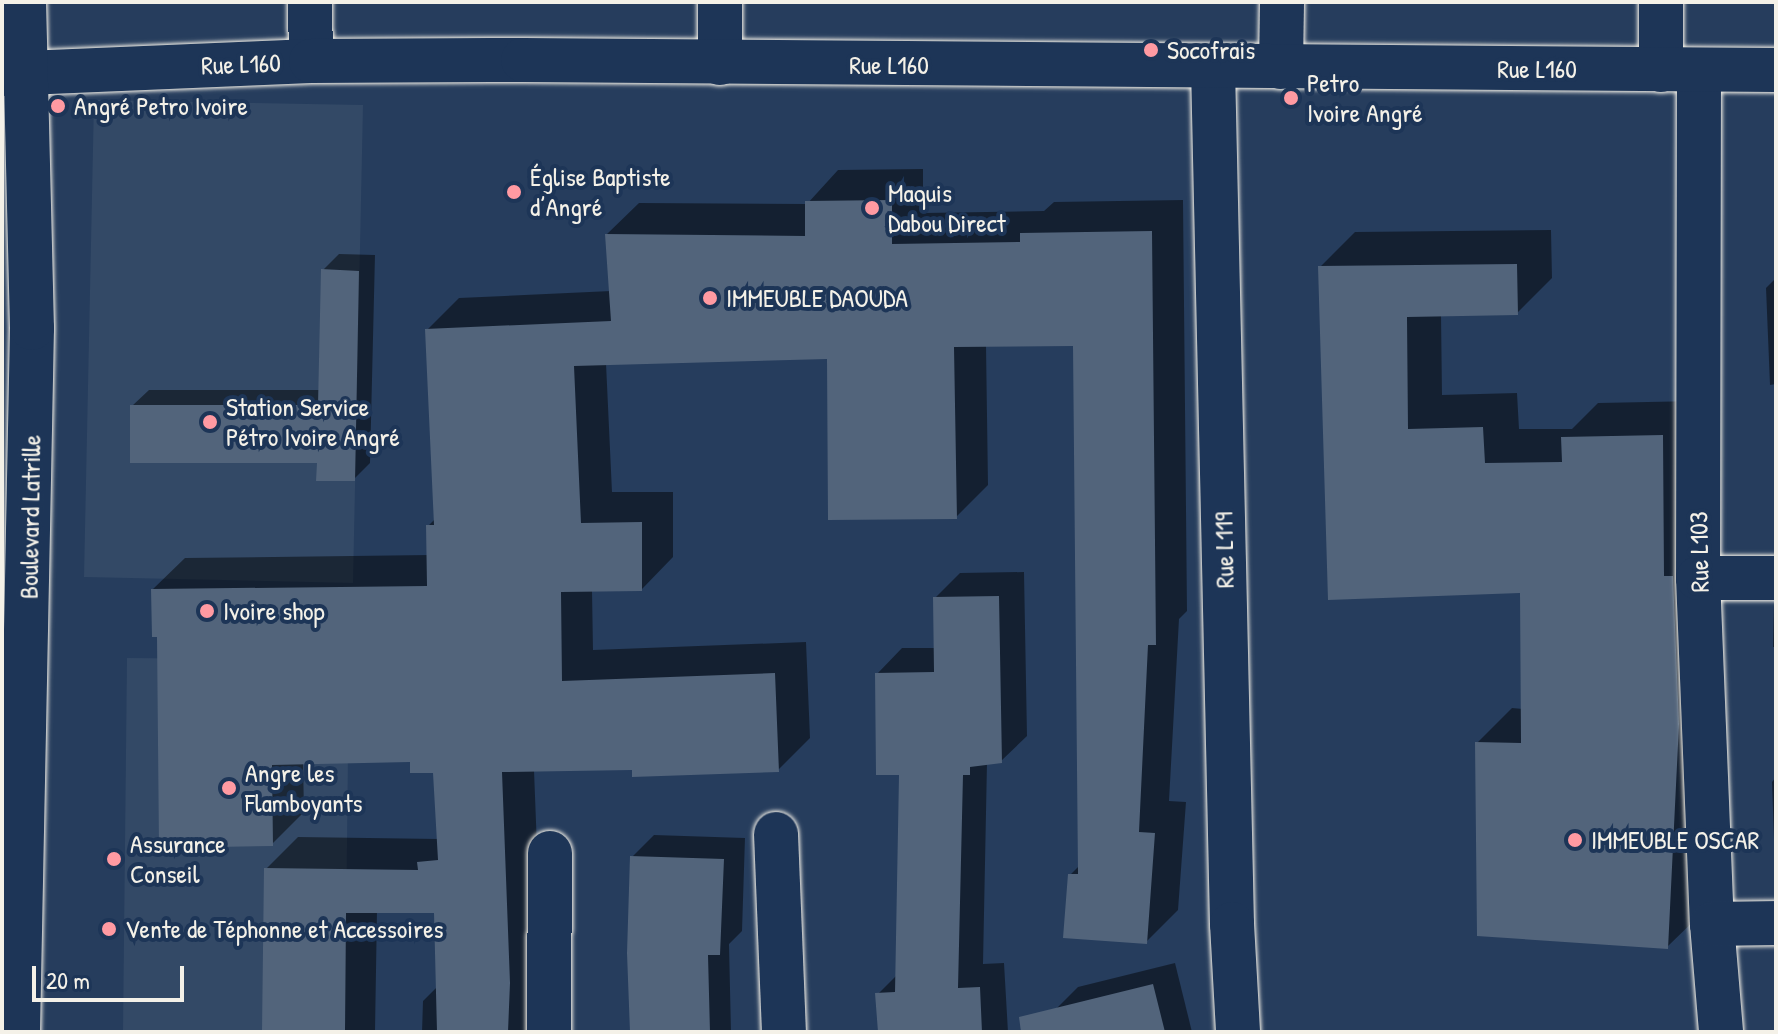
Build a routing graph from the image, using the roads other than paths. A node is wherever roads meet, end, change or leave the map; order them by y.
1 (24, 2) edge
2 (310, 2) edge
3 (720, 2) edge
4 (1282, 2) edge
5 (1661, 2) edge
6 (311, 61) junction
7 (720, 63) junction
8 (1213, 67) junction
9 (1281, 67) junction
10 (1680, 70) junction
11 (1776, 70) edge
12 (13, 73) edge
13 (1698, 578) junction
14 (1776, 578) edge
15 (776, 834) dead end
16 (550, 853) dead end
17 (1776, 923) edge
18 (1712, 924) junction
19 (18, 1032) edge
20 (549, 1032) edge
21 (784, 1032) edge
22 (1238, 1032) edge
23 (1721, 1032) edge

1 - 12 street, Boulevard Latrille
2 - 6 street
3 - 7 street
4 - 9 street
5 - 10 street, Rue L103
6 - 7 street, Rue L160
6 - 12 street, Rue L160
7 - 8 street, Rue L160
8 - 9 street, Rue L160
8 - 22 street, Rue L119
9 - 10 street, Rue L160
10 - 11 street, Rue L160
10 - 13 street, Rue L103
12 - 19 street, Boulevard Latrille
13 - 14 street
13 - 18 street, Rue L103
15 - 21 street
16 - 20 street
17 - 18 street
18 - 23 street, Rue L103

